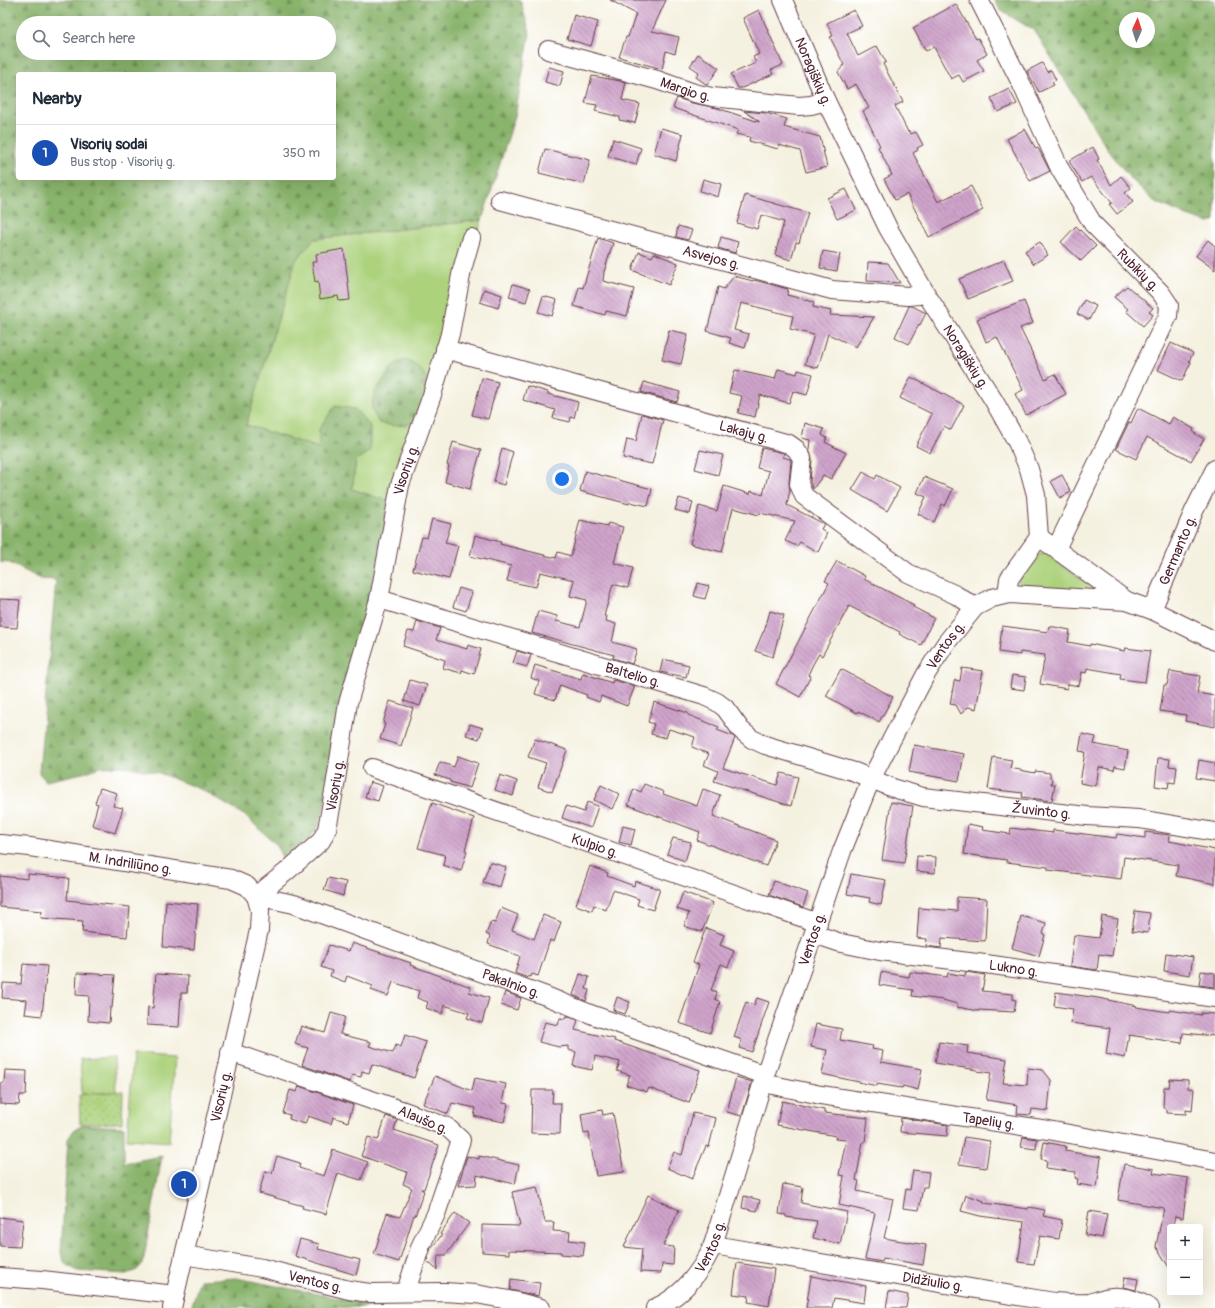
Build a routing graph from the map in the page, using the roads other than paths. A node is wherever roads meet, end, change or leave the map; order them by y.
1 (782, 0) edge
2 (978, 0) edge
3 (548, 50) dead end
4 (826, 101) junction
5 (500, 200) dead end
6 (471, 238) dead end
7 (926, 292) junction
8 (446, 349) junction
9 (1215, 469) edge
10 (1039, 537) junction
11 (1056, 549) junction
12 (1009, 594) junction
13 (379, 599) junction
14 (1127, 601) junction
15 (975, 607) junction
16 (1152, 610) junction
17 (1215, 641) edge
18 (372, 768) dead end
19 (871, 779) junction
20 (1215, 832) edge
21 (0, 844) edge
22 (256, 896) junction
23 (816, 929) junction
24 (1215, 998) edge
25 (230, 1052) junction
26 (764, 1079) junction
27 (1215, 1161) edge
28 (713, 1245) junction
29 (184, 1255) junction
30 (0, 1277) edge
31 (406, 1291) junction
32 (173, 1302) edge
33 (541, 1308) edge
34 (655, 1308) edge
35 (1150, 1308) edge

1 - 4 street, Noragiškių g.
2 - 11 street, Rubikių g.
3 - 4 street, Margio g.
4 - 7 street, Noragiškių g.
5 - 7 street, Asvejos g.
6 - 8 street, Visorių g.
7 - 10 street, Noragiškių g.
8 - 13 street, Visorių g.
8 - 15 street, Lakajų g.
9 - 16 street, Germanto g.
10 - 11 street
10 - 12 street
11 - 14 street
12 - 14 street, Ventos g.
12 - 15 street, Ventos g.
13 - 19 street, Baltelio g.
13 - 22 street, Visorių g.
14 - 16 street
15 - 19 street, Ventos g.
16 - 17 street
18 - 23 street, Kulpio g.
19 - 20 street, Žuvinto g.
19 - 23 street, Ventos g.
21 - 22 street, M. Indriliūno g.
22 - 25 street, Visorių g.
22 - 26 street, Pakalnio g.
23 - 24 street, Lukno g.
23 - 26 street, Ventos g.
25 - 29 street, Visorių g.
25 - 31 street, Alaušo g.
26 - 27 street, Tapelių g.
26 - 28 street, Ventos g.
28 - 34 street, Ventos g.
28 - 35 street, Didžiulio g.
29 - 31 street, Ventos g.
29 - 32 street, Visorių g.
30 - 32 street
31 - 33 street, Ventos g.

